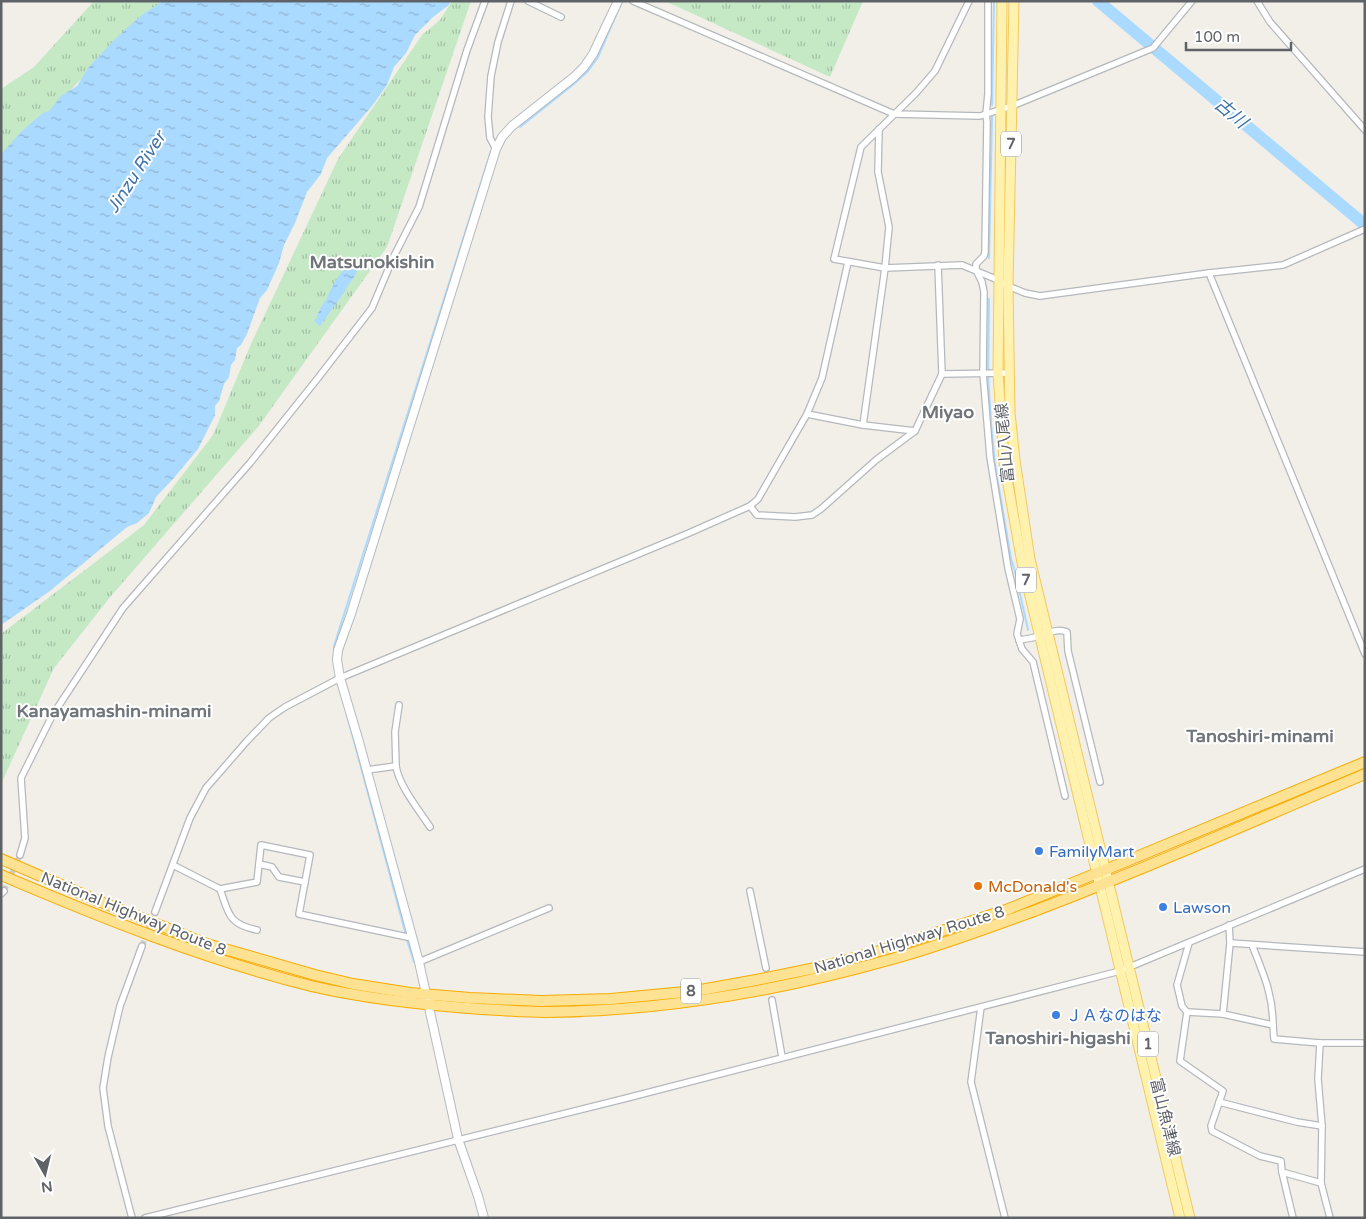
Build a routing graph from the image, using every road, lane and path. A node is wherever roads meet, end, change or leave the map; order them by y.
1 (485, 1) edge
2 (511, 1) edge
3 (528, 1) edge
4 (618, 1) edge
5 (633, 1) edge
6 (969, 1) edge
7 (988, 1) edge
8 (1002, 1) edge
9 (1014, 1) edge
10 (1192, 1) edge
11 (1257, 1) edge
12 (561, 17) dead end
13 (1012, 106) junction
14 (1000, 109) junction
15 (894, 114) junction
16 (986, 114) junction
17 (879, 129) junction
18 (1365, 130) edge
19 (496, 149) junction
20 (1365, 230) edge
21 (848, 262) junction
22 (938, 265) junction
23 (885, 268) junction
24 (976, 270) junction
25 (1209, 273) junction
26 (998, 280) junction
27 (1008, 286) junction
28 (983, 373) junction
29 (998, 373) junction
30 (1009, 373) junction
31 (942, 374) junction
32 (807, 414) junction
33 (863, 425) junction
34 (914, 431) junction
35 (750, 506) junction
36 (1048, 632) junction
37 (1039, 636) junction
38 (1020, 640) junction
39 (1365, 654) edge
40 (340, 678) junction
41 (399, 705) dead end
42 (1365, 762) edge
43 (396, 766) junction
44 (367, 770) junction
45 (1365, 774) edge
46 (1100, 782) dead end
47 (1065, 796) dead end
48 (430, 827) dead end
49 (20, 855) tunnel mouth
50 (1, 858) edge
51 (259, 864) junction
52 (173, 866) junction
53 (1365, 869) edge
54 (1101, 872) junction
55 (1, 875) edge
56 (305, 882) junction
57 (1104, 884) junction
58 (220, 889) junction
59 (750, 891) dead end
60 (549, 908) dead end
61 (155, 912) tunnel mouth
62 (1229, 925) junction
63 (257, 930) dead end
64 (412, 938) junction
65 (1189, 943) junction
66 (1230, 944) junction
67 (1252, 945) junction
68 (142, 946) tunnel mouth
69 (1365, 952) edge
70 (419, 962) junction
71 (1130, 967) junction
72 (766, 968) dead end
73 (1120, 971) junction
74 (427, 999) junction
75 (772, 1000) dead end
76 (980, 1007) junction
77 (1186, 1012) junction
78 (1223, 1014) junction
79 (1273, 1025) junction
80 (1320, 1043) junction
81 (1365, 1043) edge
82 (782, 1058) junction
83 (1219, 1102) junction
84 (1322, 1126) junction
85 (458, 1139) junction
86 (1282, 1172) junction
87 (1321, 1183) junction
88 (132, 1218) edge
89 (145, 1218) edge
90 (484, 1218) edge
91 (1004, 1218) edge
92 (1180, 1218) edge
93 (1190, 1218) edge
94 (1293, 1218) edge
95 (1330, 1218) edge

1 - 49 street
2 - 19 street
3 - 12 street
4 - 19 street
5 - 15 street
6 - 15 street
7 - 16 street
8 - 14 main road, 富山八尾線 / 7
9 - 13 main road, 富山八尾線 / 7
10 - 13 street
11 - 18 street
13 - 14 street
13 - 27 main road, 富山八尾線 / 7
14 - 16 street
14 - 26 main road, 富山八尾線 / 7
15 - 16 street
15 - 17 street
16 - 24 street
17 - 21 street
17 - 23 street
19 - 40 street
20 - 25 street
21 - 23 street
21 - 32 street
22 - 23 street
22 - 24 street
22 - 31 street
23 - 33 street
24 - 26 street
24 - 28 street
25 - 27 street
25 - 39 street
26 - 27 street
26 - 29 main road, 富山八尾線 / 7
27 - 30 main road, 富山八尾線 / 7
28 - 29 street
28 - 31 street
28 - 38 street
29 - 30 street
29 - 37 main road, 富山八尾線 / 7
30 - 36 main road, 富山八尾線 / 7
31 - 34 street
32 - 33 street
32 - 35 street
33 - 34 street
34 - 35 street
35 - 40 street
36 - 37 street
36 - 46 street
36 - 54 main road, 富山八尾線 / 7
37 - 38 street
37 - 54 main road, 富山八尾線 / 7
38 - 47 street
40 - 44 street
40 - 52 street
41 - 43 street
42 - 54 highway, National Highway Route 8 / 8
43 - 44 street
43 - 48 street
44 - 64 street
45 - 57 highway, National Highway Route 8 / 8
50 - 74 highway, National Highway Route 8 / 8
51 - 56 street
51 - 56 street
51 - 58 street
52 - 58 street
52 - 61 street
53 - 62 street
54 - 57 main road, 富山魚津線 / 1
54 - 74 highway, National Highway Route 8 / 8
55 - 74 highway, National Highway Route 8 / 8
56 - 64 street
57 - 71 main road, 富山魚津線 / 1
57 - 73 main road, 富山魚津線 / 1
57 - 74 highway, National Highway Route 8 / 8
58 - 63 street
59 - 72 street
60 - 70 street
62 - 65 street
62 - 66 street
64 - 70 street
65 - 71 street
65 - 77 street
66 - 67 street
66 - 78 street
67 - 69 street
67 - 79 street
68 - 88 street
70 - 74 street
71 - 73 street
71 - 93 main road, 富山魚津線 / 1
73 - 76 street
73 - 92 main road, 富山魚津線 / 1
74 - 85 street
75 - 82 street
76 - 82 street
76 - 91 street
77 - 78 street
77 - 83 street
78 - 79 street
79 - 80 street
80 - 81 street
80 - 84 street
82 - 85 street
83 - 84 street
83 - 86 street
84 - 87 street
85 - 89 street
85 - 90 street
86 - 87 street
86 - 94 street
87 - 95 street

